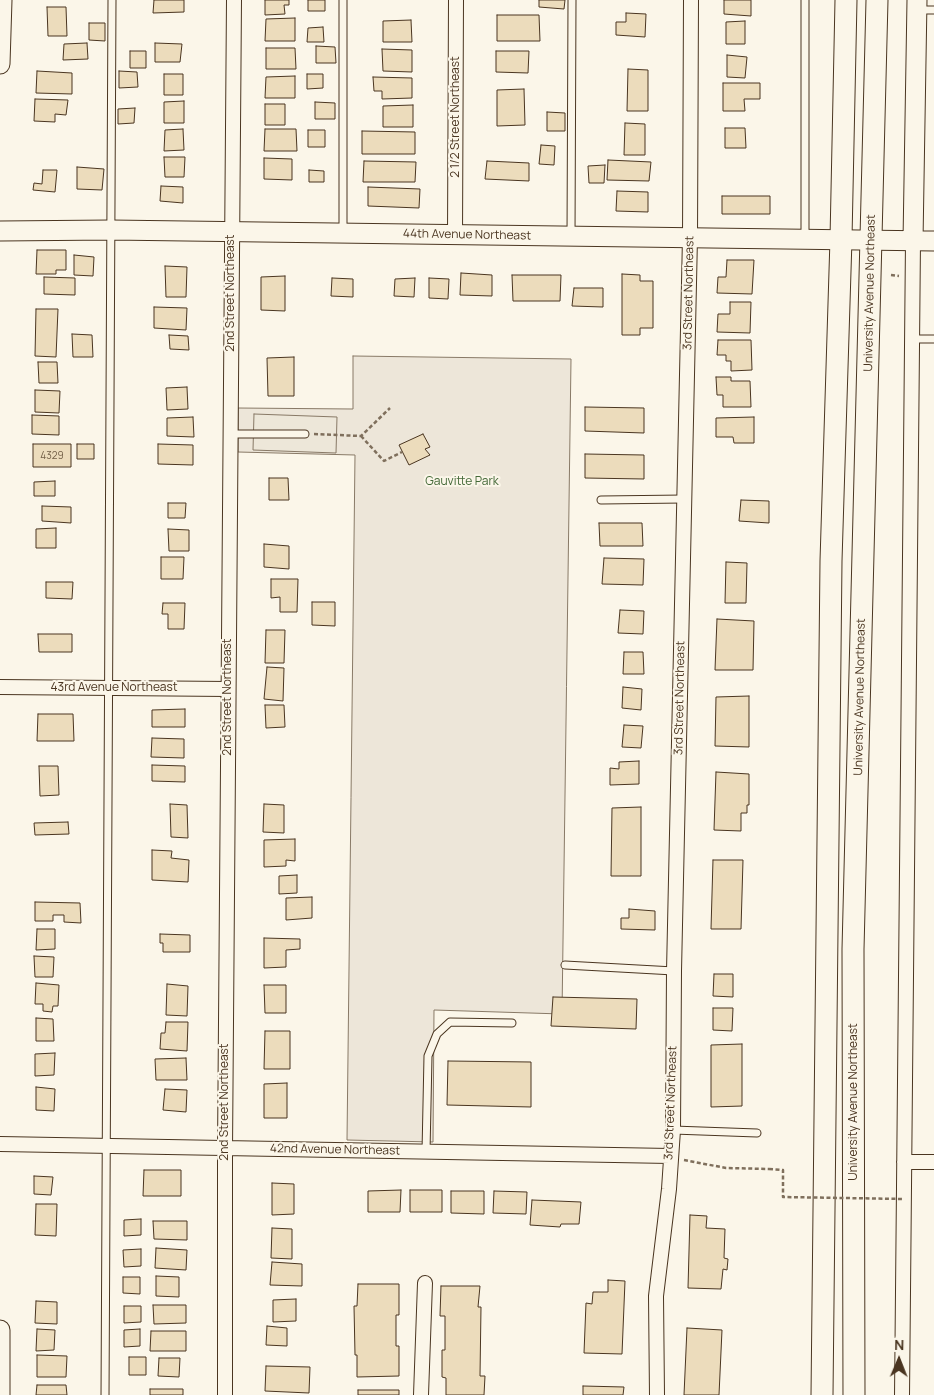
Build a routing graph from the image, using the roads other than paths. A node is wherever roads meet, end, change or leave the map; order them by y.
1 (2, 0) edge
2 (112, 0) edge
3 (234, 0) edge
4 (343, 0) edge
5 (456, 0) edge
6 (572, 0) edge
7 (690, 0) edge
8 (805, 0) edge
9 (846, 0) edge
10 (877, 0) edge
11 (922, 6) edge
12 (0, 64) edge
13 (111, 230) junction
14 (0, 231) edge
15 (232, 232) junction
16 (343, 234) junction
17 (455, 235) junction
18 (571, 236) junction
19 (690, 237) junction
20 (805, 239) junction
21 (841, 239) junction
22 (871, 240) junction
23 (913, 241) junction
24 (934, 241) edge
25 (912, 339) junction
26 (934, 339) edge
27 (230, 434) junction
28 (305, 434) road end
29 (684, 499) junction
30 (601, 500) dead end
31 (0, 687) edge
32 (109, 688) junction
33 (228, 688) junction
34 (565, 965) dead end
35 (674, 970) junction
36 (512, 1023) dead end
37 (673, 1130) junction
38 (757, 1133) dead end
39 (0, 1144) edge
40 (106, 1146) junction
41 (225, 1148) junction
42 (426, 1152) junction
43 (670, 1156) junction
44 (904, 1162) junction
45 (934, 1162) edge
46 (424, 1283) dead end
47 (0, 1330) edge
48 (0, 1395) edge
49 (105, 1395) edge
50 (225, 1395) edge
51 (421, 1395) edge
52 (657, 1395) edge
53 (822, 1395) edge
54 (854, 1395) edge
55 (902, 1395) edge

1 - 12 street
2 - 13 lane
3 - 15 street, 2nd Street Northeast
4 - 16 lane
5 - 17 street, 2 1/2 Street Northeast
6 - 18 lane
7 - 19 street, 3rd Street Northeast
8 - 20 lane
9 - 21 main road
10 - 22 main road, University Avenue Northeast
11 - 23 street
13 - 14 street, 44th Avenue Northeast
13 - 15 street, 44th Avenue Northeast
13 - 32 lane
15 - 16 street, 44th Avenue Northeast
15 - 27 street, 2nd Street Northeast
16 - 17 street, 44th Avenue Northeast
17 - 18 street, 44th Avenue Northeast
18 - 19 street, 44th Avenue Northeast
19 - 20 street, 44th Avenue Northeast
19 - 29 street, 3rd Street Northeast
20 - 21 street, 44th Avenue Northeast
21 - 22 street, 44th Avenue Northeast
21 - 53 main road
22 - 23 street, 44th Avenue Northeast
22 - 54 main road, University Avenue Northeast
23 - 24 street, 44th Avenue Northeast
23 - 25 street
25 - 26 lane
25 - 44 street
27 - 28 lane
27 - 33 street, 2nd Street Northeast
29 - 30 lane
29 - 35 street, 3rd Street Northeast
31 - 32 street, 43rd Avenue Northeast
32 - 33 street, 43rd Avenue Northeast
32 - 40 lane
33 - 41 street, 2nd Street Northeast
34 - 35 lane
35 - 37 street, 3rd Street Northeast
36 - 42 lane
37 - 38 lane
37 - 43 street, 3rd Street Northeast
39 - 40 street, 42nd Avenue Northeast
40 - 41 street, 42nd Avenue Northeast
40 - 49 lane
41 - 42 street, 42nd Avenue Northeast
41 - 50 street, 2nd Street Northeast
42 - 43 street, 42nd Avenue Northeast
43 - 52 street, 3rd Street Northeast
44 - 45 street
44 - 55 street
46 - 51 street
47 - 48 street

